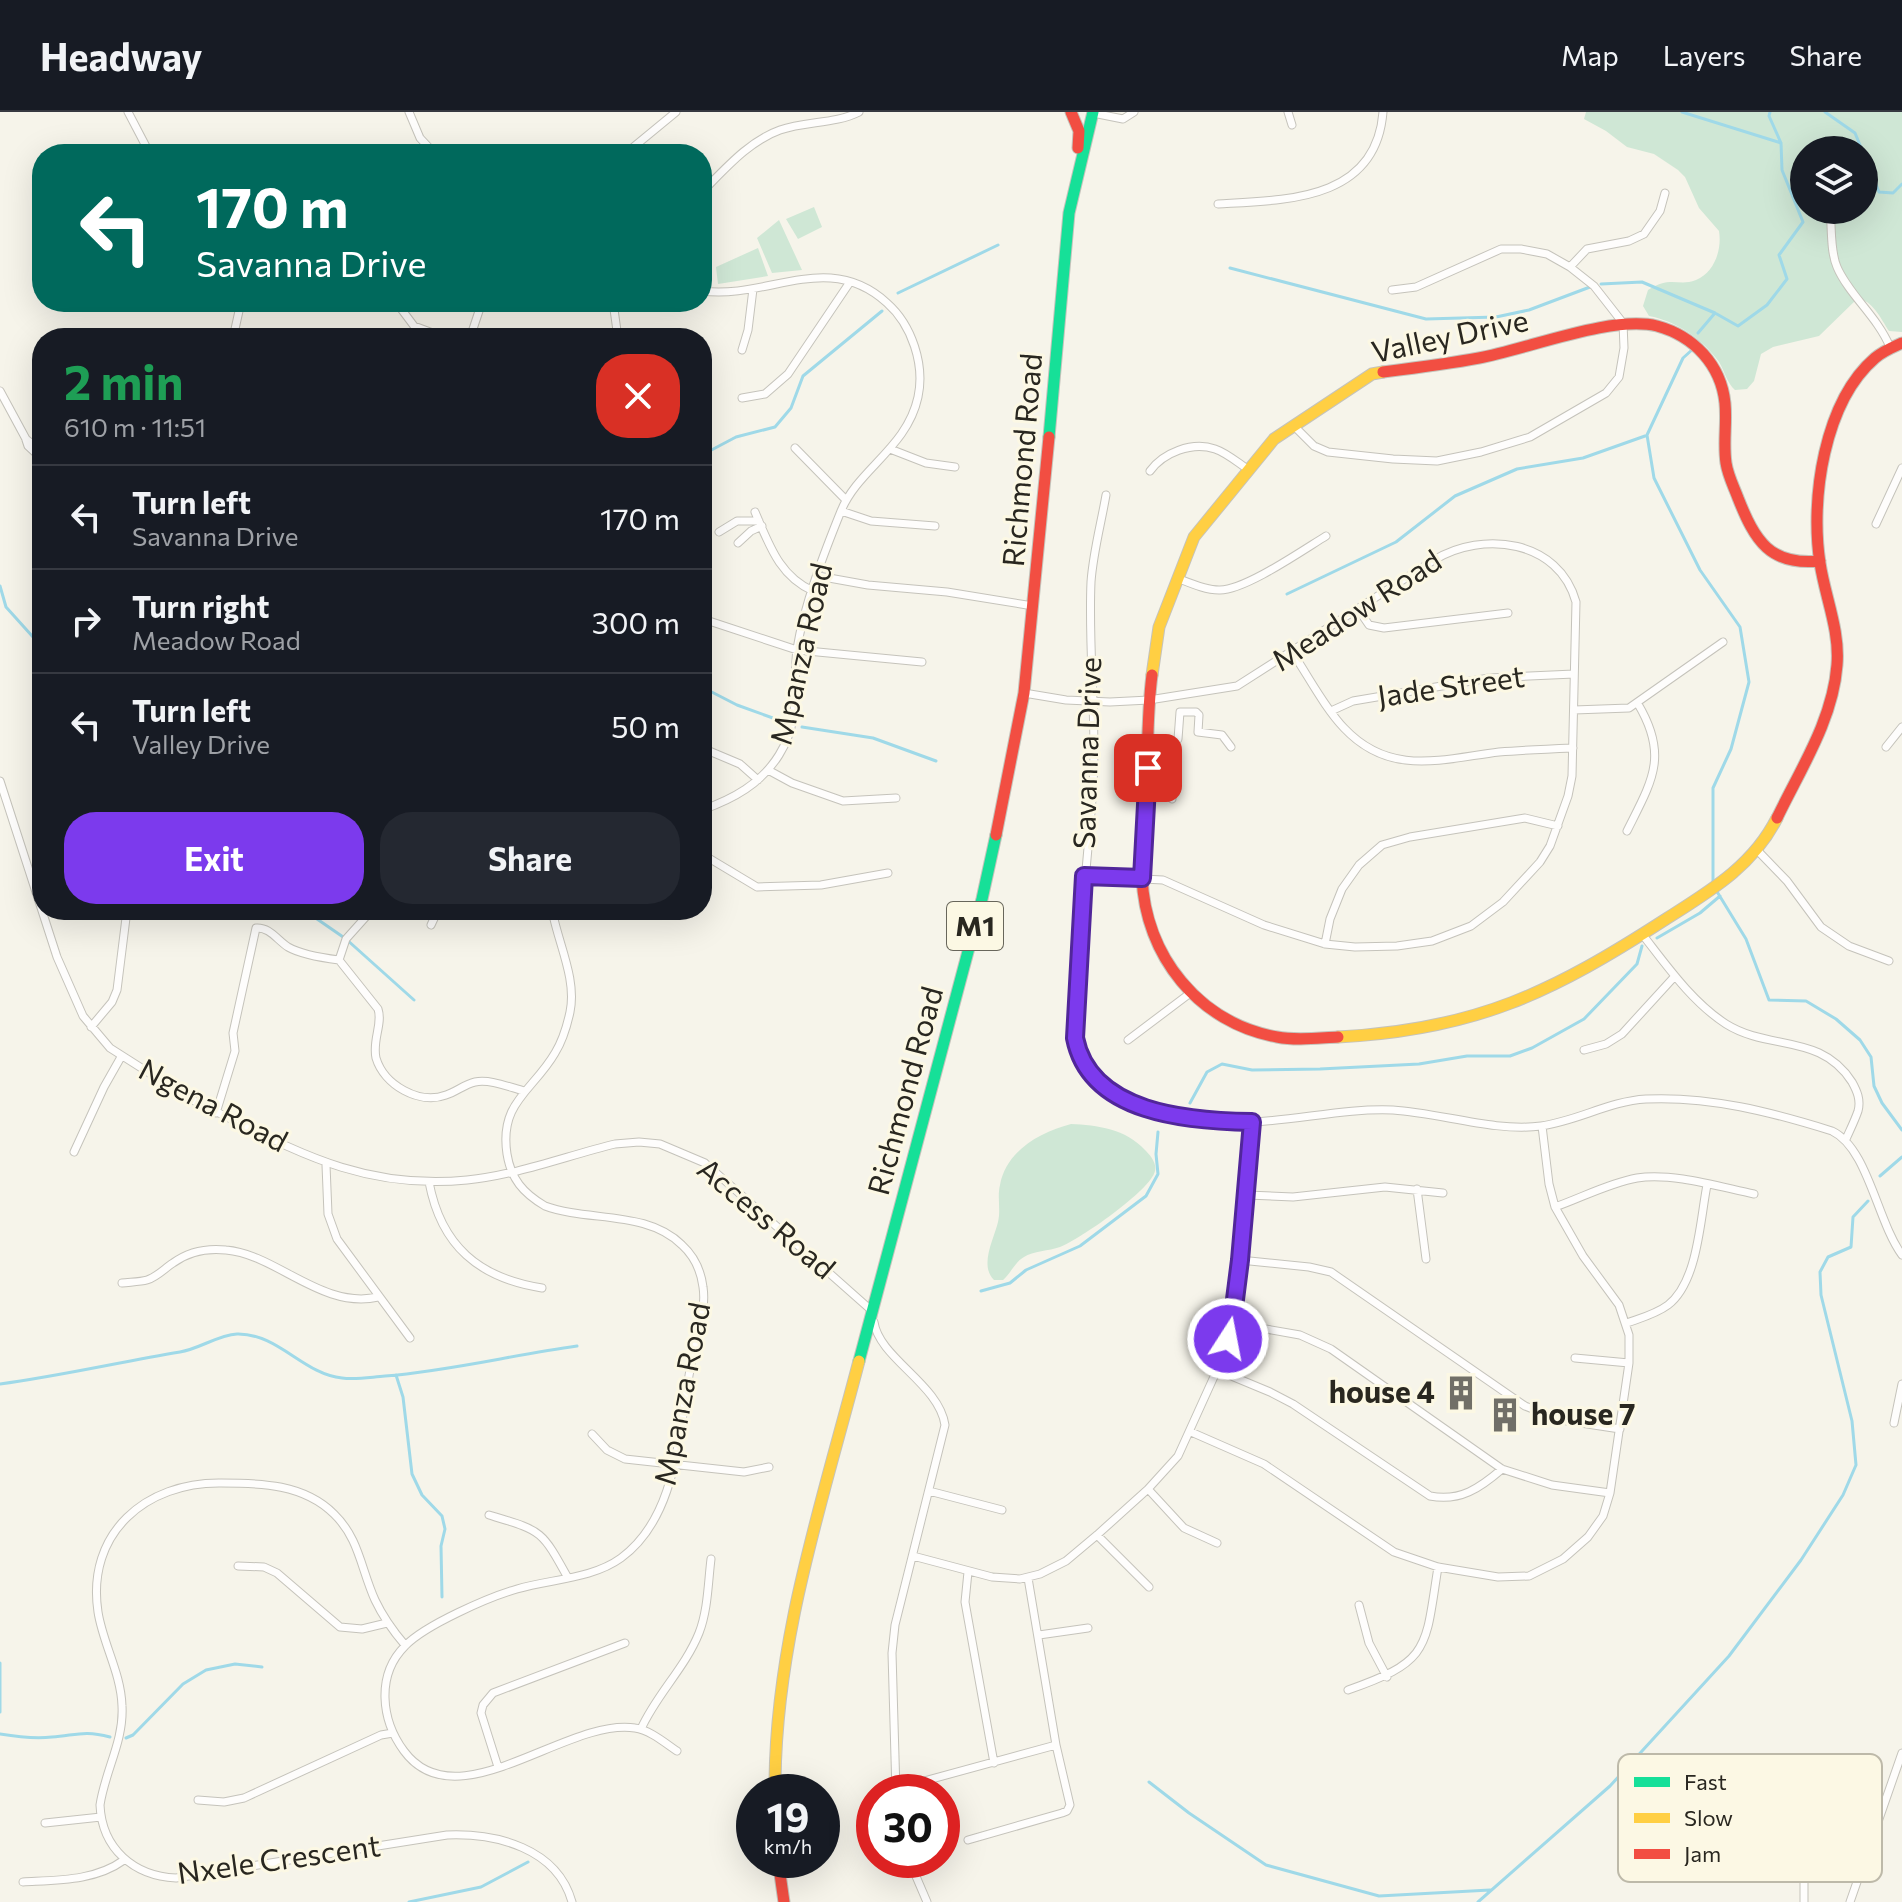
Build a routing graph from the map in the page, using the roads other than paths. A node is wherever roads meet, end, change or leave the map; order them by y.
1 (128, 112) edge
2 (409, 112) edge
3 (676, 112) edge
4 (859, 112) edge
5 (1071, 112) edge
6 (1092, 112) edge
7 (1134, 112) edge
8 (1288, 112) edge
9 (1383, 112) edge
10 (1292, 125) dead end
11 (145, 144) edge
12 (426, 144) edge
13 (637, 144) edge
14 (1076, 176) junction
15 (712, 182) edge
16 (1665, 193) dead end
17 (1218, 204) dead end
18 (1831, 224) edge
19 (1570, 267) junction
20 (850, 282) junction
21 (753, 289) junction
22 (1392, 290) dead end
23 (712, 292) edge
24 (404, 312) edge
25 (1623, 323) junction
26 (419, 328) edge
27 (1896, 345) edge
28 (742, 350) dead end
29 (0, 391) edge
30 (742, 398) dead end
31 (1293, 425) junction
32 (26, 438) junction
33 (32, 443) edge
34 (795, 448) dead end
35 (890, 449) junction
36 (32, 450) edge
37 (955, 467) dead end
38 (1902, 468) edge
39 (1249, 470) junction
40 (1150, 471) dead end
41 (1106, 495) dead end
42 (846, 500) junction
43 (841, 511) junction
44 (755, 512) dead end
45 (760, 524) junction
46 (1876, 524) dead end
47 (935, 526) dead end
48 (719, 532) dead end
49 (1326, 536) dead end
50 (738, 543) dead end
51 (1820, 561) junction
52 (818, 576) junction
53 (1177, 578) junction
54 (813, 591) junction
55 (1033, 606) junction
56 (1358, 609) junction
57 (1508, 613) dead end
58 (712, 622) edge
59 (1723, 642) dead end
60 (797, 650) junction
61 (1292, 652) junction
62 (922, 662) dead end
63 (1574, 674) junction
64 (1024, 693) junction
65 (1149, 700) junction
66 (1092, 702) junction
67 (1638, 704) junction
68 (1574, 710) junction
69 (1331, 711) junction
70 (1902, 727) edge
71 (1178, 739) dead end
72 (1231, 747) dead end
73 (1886, 747) dead end
74 (1573, 748) junction
75 (712, 752) edge
76 (1148, 768) junction
77 (768, 770) junction
78 (758, 780) junction
79 (0, 781) edge
80 (896, 798) dead end
81 (1172, 799) dead end
82 (712, 805) edge
83 (1558, 826) junction
84 (1627, 831) dead end
85 (1757, 850) junction
86 (712, 860) edge
87 (888, 873) dead end
88 (1084, 876) junction
89 (1142, 878) junction
90 (32, 879) edge
91 (45, 920) edge
92 (126, 920) edge
93 (363, 920) edge
94 (433, 920) edge
95 (555, 920) edge
96 (431, 925) dead end
97 (1642, 934) junction
98 (1325, 944) junction
99 (339, 960) junction
100 (1889, 961) dead end
101 (1675, 976) junction
102 (1189, 994) junction
103 (91, 1027) junction
104 (1128, 1040) dead end
105 (1584, 1050) dead end
106 (121, 1057) junction
107 (524, 1091) junction
108 (216, 1113) junction
109 (1252, 1122) junction
110 (1542, 1126) junction
111 (1846, 1139) junction
112 (74, 1152) dead end
113 (326, 1165) junction
114 (510, 1172) junction
115 (429, 1182) junction
116 (1707, 1185) junction
117 (1417, 1189) junction
118 (1443, 1193) dead end
119 (1754, 1194) dead end
120 (1247, 1195) junction
121 (1555, 1207) junction
122 (1902, 1255) edge
123 (1426, 1259) dead end
124 (1240, 1260) junction
125 (122, 1283) dead end
126 (542, 1288) dead end
127 (378, 1297) junction
128 (873, 1312) junction
129 (1232, 1323) junction
130 (1627, 1323) junction
131 (410, 1338) dead end
132 (1575, 1358) dead end
133 (1629, 1363) junction
134 (1217, 1370) junction
135 (1902, 1384) edge
136 (1894, 1423) dead end
137 (1620, 1429) junction
138 (1191, 1432) junction
139 (592, 1434) dead end
140 (675, 1464) junction
141 (769, 1467) dead end
142 (1502, 1469) junction
143 (1148, 1489) junction
144 (929, 1491) junction
145 (1610, 1493) junction
146 (1002, 1510) dead end
147 (489, 1515) dead end
148 (1097, 1535) junction
149 (1217, 1543) dead end
150 (913, 1556) junction
151 (711, 1559) dead end
152 (238, 1566) dead end
153 (1438, 1567) junction
154 (968, 1572) junction
155 (568, 1578) junction
156 (1028, 1578) junction
157 (1149, 1587) dead end
158 (1359, 1605) dead end
159 (387, 1623) junction
160 (1088, 1628) dead end
161 (1039, 1635) junction
162 (625, 1643) dead end
163 (405, 1645) junction
164 (1387, 1677) junction
165 (1348, 1690) dead end
166 (641, 1729) junction
167 (393, 1733) junction
168 (1056, 1745) junction
169 (677, 1751) dead end
170 (1902, 1753) edge
171 (994, 1763) junction
172 (498, 1767) junction
173 (776, 1774) edge
174 (896, 1774) edge
175 (956, 1774) edge
176 (198, 1800) dead end
177 (1882, 1809) edge
178 (101, 1817) junction
179 (45, 1823) dead end
180 (968, 1840) dead end
181 (124, 1860) junction
182 (781, 1878) edge
183 (917, 1878) edge
184 (23, 1882) dead end
185 (1856, 1882) edge
186 (572, 1902) edge
187 (784, 1902) edge
188 (927, 1902) edge
189 (1850, 1902) edge

1 - 11 street
2 - 12 street
3 - 13 street
4 - 15 street
5 - 14 main road
6 - 7 street
6 - 14 main road, Richmond Road / M1
8 - 10 street
9 - 17 street
14 - 55 main road, Richmond Road / M1
16 - 19 street
18 - 27 street
19 - 22 street
19 - 25 street
20 - 21 street, Mpanza Road
20 - 30 street
20 - 35 street, Mpanza Road
21 - 23 street, Mpanza Road
21 - 28 street
24 - 26 street
25 - 31 main road, Valley Drive
25 - 31 street
25 - 51 main road, Valley Drive
27 - 51 main road, Valley Drive
29 - 32 street
31 - 39 main road, Valley Drive
32 - 33 street
32 - 36 street
34 - 42 street
35 - 37 street
35 - 42 street, Mpanza Road
38 - 46 street
39 - 40 street
39 - 53 main road, Valley Drive
41 - 66 street, Savanna Drive
42 - 43 street, Mpanza Road
43 - 47 street
43 - 52 street, Mpanza Road
44 - 45 street
45 - 48 street
45 - 50 street
45 - 54 street
49 - 53 street
51 - 85 main road, Valley Drive
52 - 54 street, Mpanza Road
52 - 55 street
53 - 65 main road, Valley Drive
54 - 60 street, Mpanza Road
55 - 64 main road, Richmond Road / M1
56 - 57 street
56 - 61 street, Meadow Road
56 - 63 street, Meadow Road
58 - 60 street
59 - 67 street
60 - 62 street
60 - 77 street, Mpanza Road
61 - 65 street, Meadow Road
61 - 69 street
63 - 68 street, Meadow Road
63 - 69 street, Jade Street
64 - 66 street, Meadow Road
64 - 128 main road, Richmond Road / M1
65 - 66 street, Meadow Road
65 - 76 main road, Valley Drive
66 - 88 street, Savanna Drive
67 - 68 street
67 - 84 street
68 - 74 street, Meadow Road
69 - 74 street
70 - 73 street
71 - 72 street
74 - 83 street, Meadow Road
75 - 78 street
76 - 81 street
76 - 89 main road, Valley Drive
77 - 78 street, Mpanza Road
77 - 80 street
78 - 82 street, Mpanza Road
79 - 90 street, Ngena Road
83 - 98 street, Meadow Road
83 - 98 street
85 - 97 main road, Valley Drive
85 - 100 street
86 - 87 street
88 - 89 street, Meadow Road
88 - 109 street, Savanna Drive
89 - 98 street, Meadow Road
89 - 102 main road, Valley Drive
91 - 103 street, Ngena Road
92 - 103 street
93 - 99 street
94 - 96 street
95 - 107 street
97 - 101 street
97 - 102 main road, Valley Drive
99 - 107 street
99 - 108 street
101 - 105 street
101 - 111 street
102 - 104 street
103 - 106 street, Ngena Road
106 - 108 street, Ngena Road
106 - 112 street
107 - 114 street
108 - 113 street, Ngena Road
109 - 110 street, Savanna Drive
109 - 120 street
110 - 111 street, Savanna Drive
110 - 121 street
111 - 122 street
113 - 115 street, Ngena Road
113 - 127 street
114 - 115 street, Ngena Road
114 - 128 street, Access Road
114 - 140 street, Mpanza Road
115 - 126 street
116 - 119 street
116 - 121 street
116 - 130 street
117 - 118 street
117 - 120 street
117 - 123 street
120 - 124 street
121 - 130 street
124 - 129 street
124 - 137 street
125 - 127 street
127 - 131 street
128 - 144 street
128 - 173 main road, Richmond Road / M1
129 - 134 street
129 - 142 street
130 - 133 street
132 - 133 street
133 - 137 street
134 - 138 street
134 - 142 street
135 - 136 street
137 - 145 street
138 - 143 street
138 - 153 street
139 - 140 street
140 - 141 street
140 - 155 street, Mpanza Road
142 - 145 street
143 - 148 street
143 - 149 street
144 - 146 street
144 - 150 street
145 - 153 street
147 - 155 street
148 - 156 street
148 - 157 street
150 - 154 street
150 - 174 street
151 - 166 street
152 - 159 street
153 - 164 street
154 - 156 street
154 - 171 street
155 - 163 street, Mpanza Road
156 - 161 street
158 - 164 street
159 - 163 street
159 - 178 street
160 - 161 street
161 - 168 street
162 - 172 street
163 - 167 street, Mpanza Road
164 - 165 street
166 - 169 street
166 - 172 street, Mpanza Road
167 - 172 street, Mpanza Road
167 - 176 street
168 - 171 street
168 - 180 street
170 - 177 street
171 - 175 street
178 - 179 street
178 - 181 street
181 - 184 street
181 - 186 street, Nxele Crescent
182 - 187 main road
183 - 188 street
185 - 189 street

